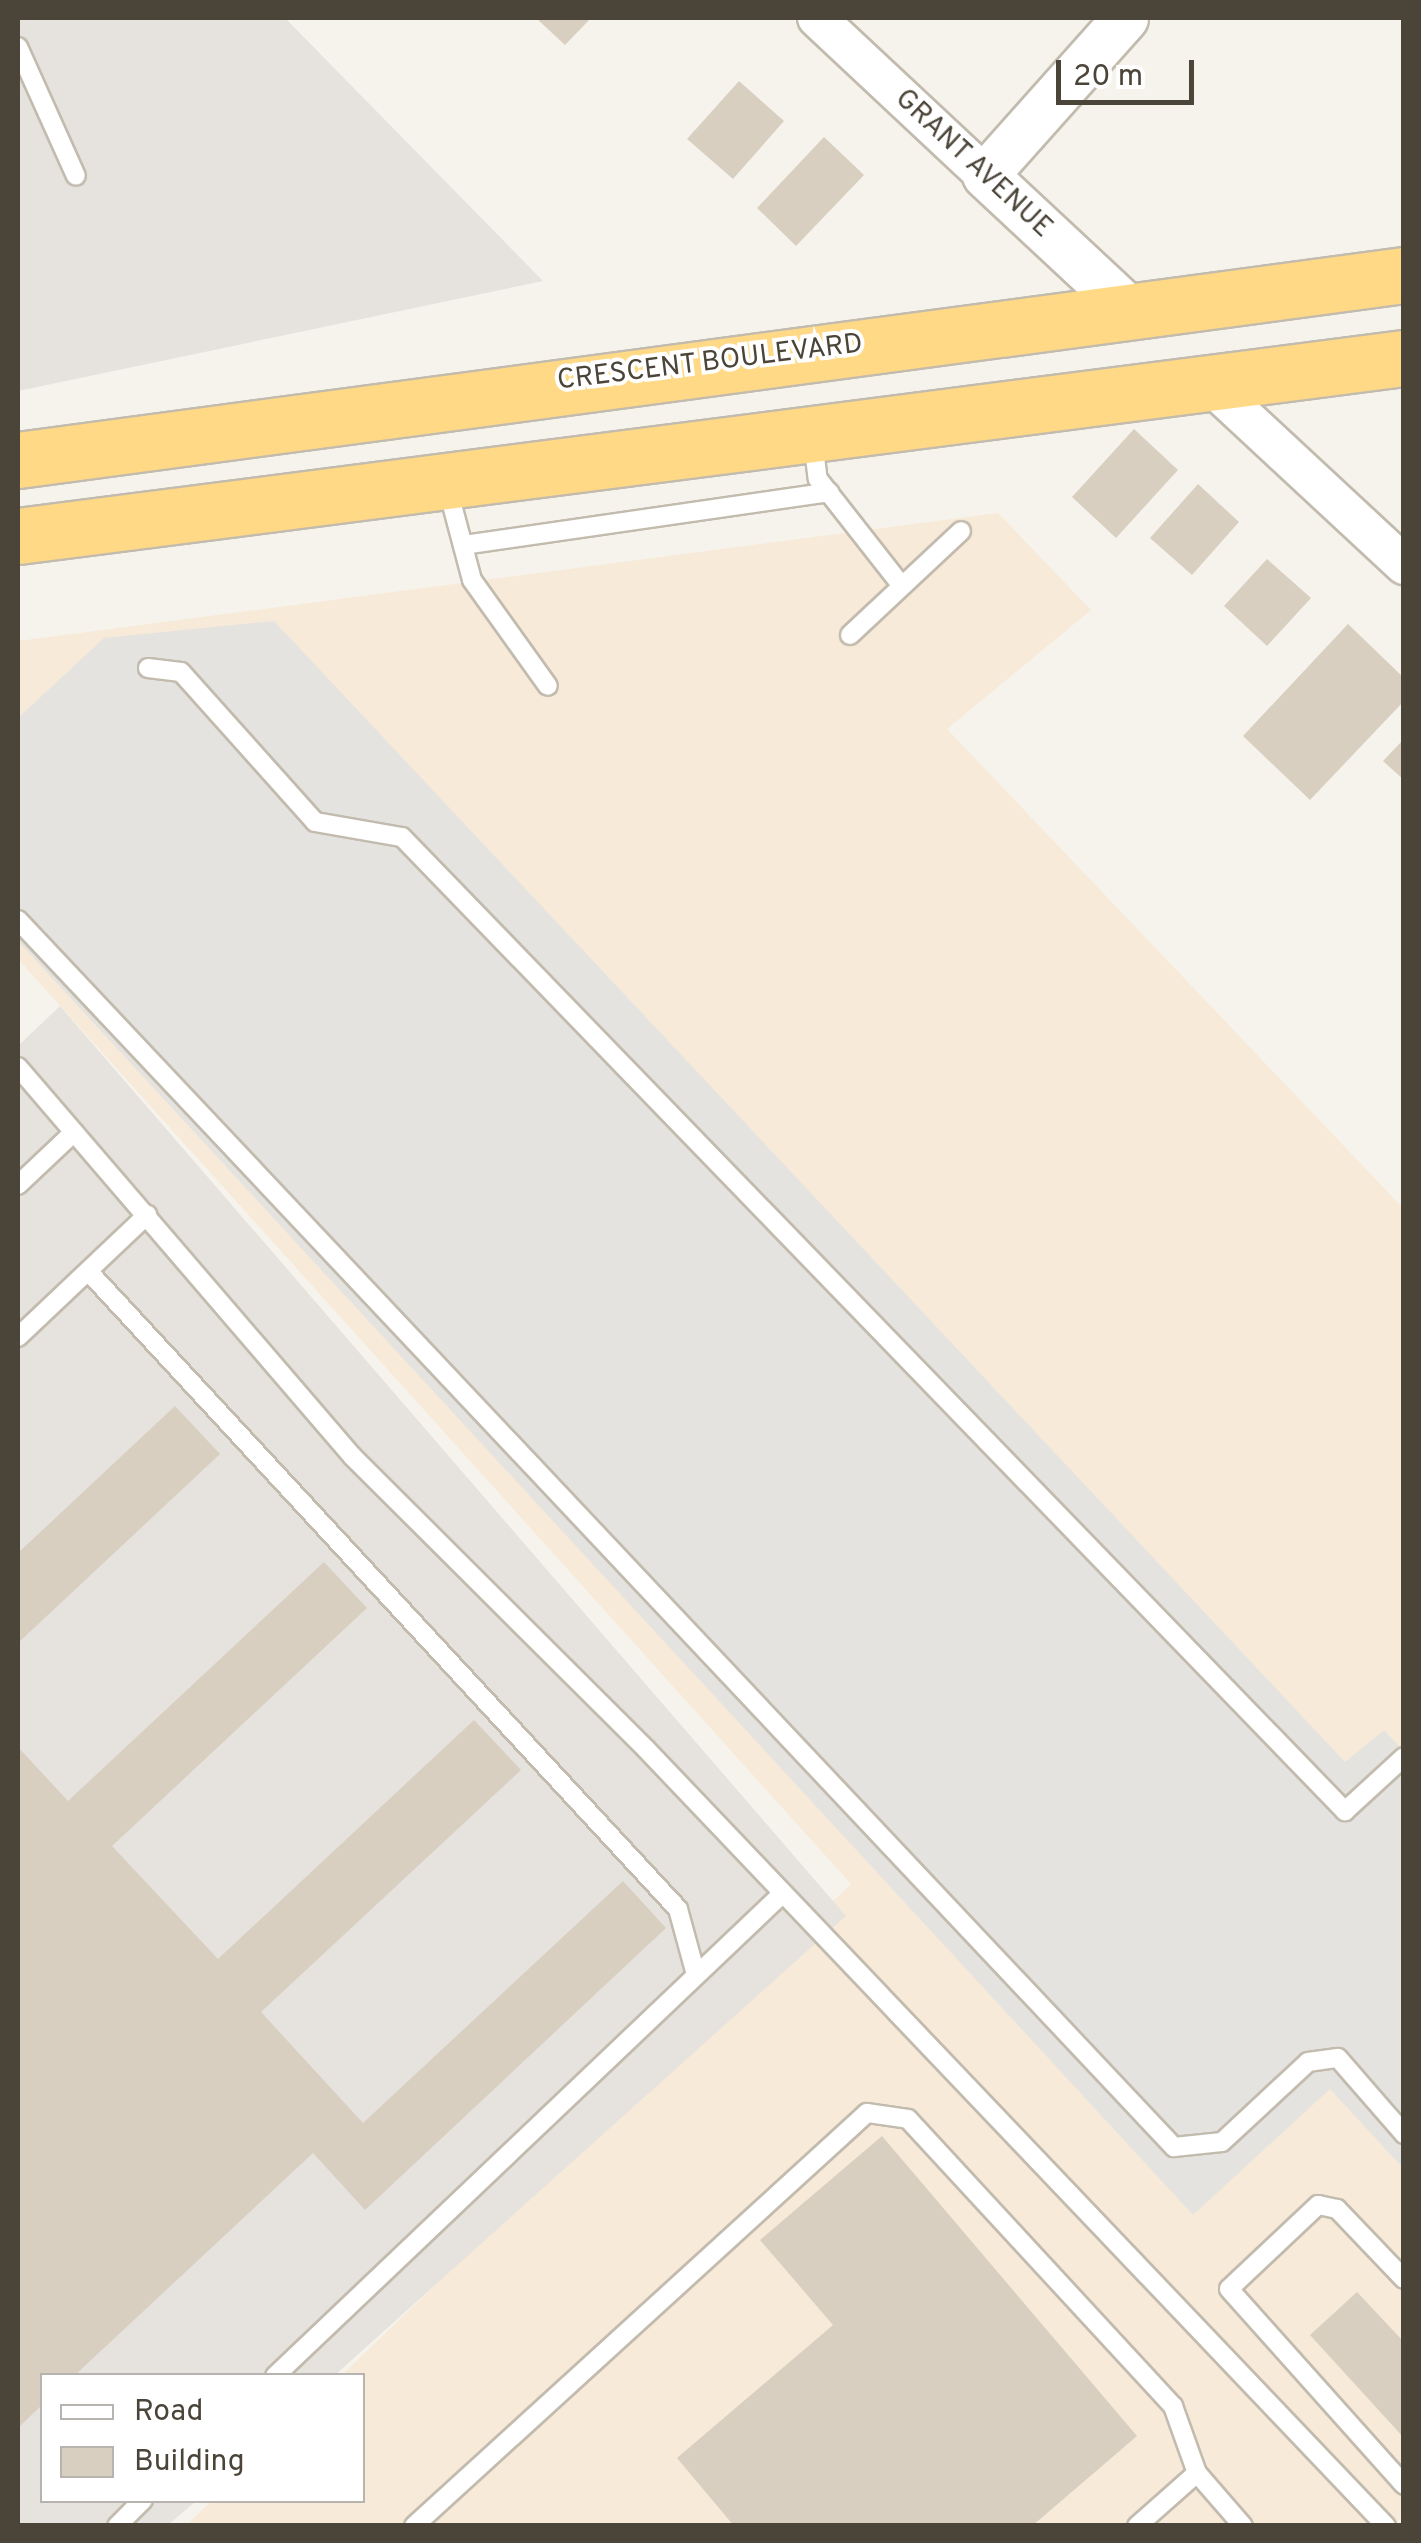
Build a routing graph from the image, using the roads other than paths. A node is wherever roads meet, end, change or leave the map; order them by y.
1 (817, 18) edge
2 (1125, 18) edge
3 (18, 48) edge
4 (985, 175) junction
5 (76, 176) dead end
6 (1404, 275) edge
7 (1130, 310) junction
8 (1404, 358) edge
9 (1203, 378) junction
10 (812, 435) junction
11 (18, 460) edge
12 (445, 480) junction
13 (829, 492) junction
14 (961, 531) dead end
15 (18, 536) edge
16 (463, 545) junction
17 (1404, 565) edge
18 (902, 586) junction
19 (850, 635) dead end
20 (148, 668) dead end
21 (548, 686) dead end
22 (18, 920) edge
23 (18, 1067) edge
24 (74, 1132) junction
25 (18, 1185) edge
26 (147, 1215) junction
27 (88, 1271) junction
28 (18, 1337) edge
29 (1404, 1757) edge
30 (782, 1894) junction
31 (696, 1975) junction
32 (1404, 2134) edge
33 (1404, 2279) edge
34 (278, 2373) edge
35 (1197, 2473) junction
36 (1404, 2485) edge
37 (140, 2503) edge
38 (117, 2526) edge
39 (414, 2526) edge
40 (1138, 2526) edge
41 (1243, 2526) edge
42 (1386, 2526) edge

1 - 4 street, GRANT AVENUE
2 - 4 street
3 - 5 lane
4 - 7 street, GRANT AVENUE
6 - 7 highway, CRESCENT BOULEVARD
7 - 11 highway, CRESCENT BOULEVARD
8 - 9 highway
9 - 10 highway
9 - 17 street
10 - 12 highway
10 - 13 lane
12 - 15 highway
12 - 16 lane
13 - 16 lane
13 - 18 lane
14 - 18 lane
16 - 21 lane
18 - 19 lane
20 - 29 lane
22 - 32 lane
23 - 24 lane
24 - 25 lane
24 - 26 lane
26 - 27 lane
26 - 30 lane
27 - 28 lane
27 - 31 lane
30 - 31 lane
30 - 42 lane
31 - 34 lane
33 - 36 lane
35 - 39 lane
35 - 40 lane
35 - 41 lane
37 - 38 lane

